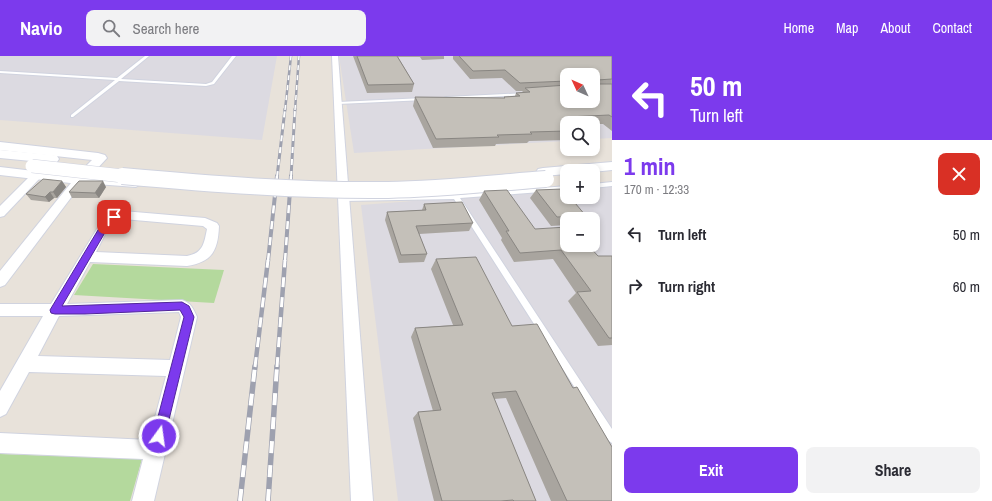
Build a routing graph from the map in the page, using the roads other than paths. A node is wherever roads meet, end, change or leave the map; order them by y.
1 (147, 56) edge
2 (234, 56) edge
3 (334, 56) edge
4 (0, 72) edge
5 (117, 80) junction
6 (530, 93) edge
7 (441, 98) edge
8 (426, 99) edge
9 (338, 103) junction
10 (73, 116) dead end
11 (0, 146) edge
12 (0, 154) edge
13 (0, 163) edge
14 (612, 166) edge
15 (34, 171) junction
16 (0, 172) edge
17 (612, 174) edge
18 (545, 175) junction
19 (600, 175) edge
20 (560, 176) edge
21 (79, 180) junction
22 (612, 184) edge
23 (600, 185) edge
24 (560, 189) edge
25 (217, 190) dead end
26 (456, 197) junction
27 (0, 199) edge
28 (344, 199) junction
29 (12, 200) junction
30 (0, 213) edge
31 (86, 256) junction
32 (0, 281) edge
33 (0, 310) edge
34 (55, 310) junction
35 (24, 364) junction
36 (176, 368) junction
37 (0, 408) edge
38 (612, 438) edge
39 (0, 442) edge
40 (155, 450) junction
41 (143, 501) edge
42 (362, 501) edge

1 - 5 lane
2 - 5 lane
3 - 9 street
4 - 5 lane
5 - 10 lane
6 - 7 lane
8 - 9 lane
9 - 28 street
11 - 21 street
12 - 18 main road
13 - 15 main road
14 - 18 main road
15 - 16 street
15 - 18 main road, bridge
15 - 21 street
15 - 29 street
17 - 19 main road
18 - 20 main road
21 - 25 street
21 - 32 street
22 - 23 lane
24 - 26 lane
26 - 28 lane
26 - 38 lane
27 - 29 street
28 - 42 street
29 - 30 street
31 - 31 street
31 - 34 street
33 - 34 street
34 - 35 street
34 - 36 street
35 - 36 street
35 - 37 street
36 - 40 street
39 - 40 street
40 - 41 street

